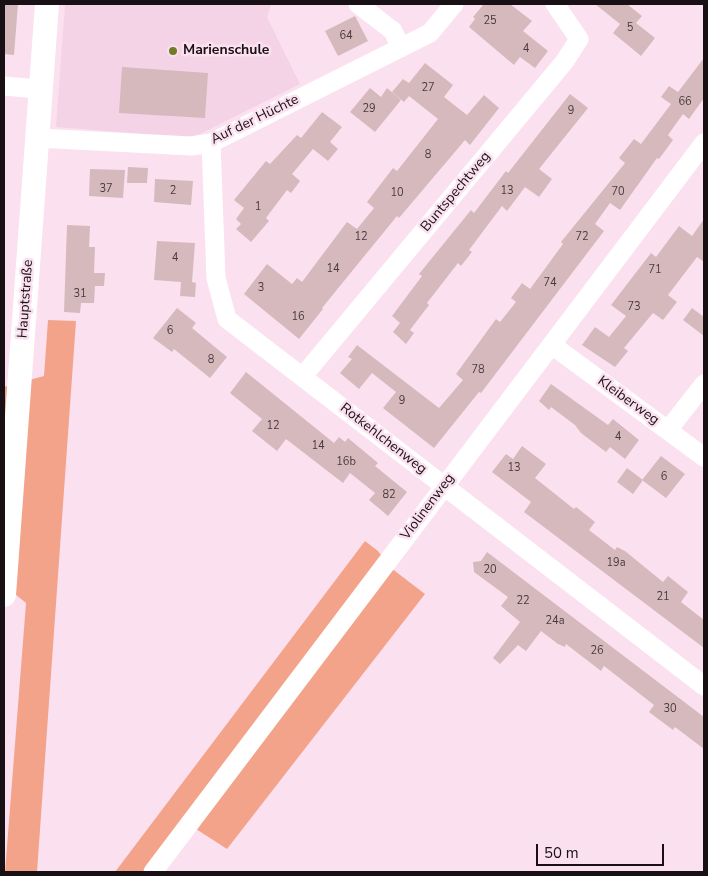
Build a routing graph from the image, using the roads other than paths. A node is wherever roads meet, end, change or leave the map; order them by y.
1 (47, 4) edge
2 (358, 4) edge
3 (454, 4) edge
4 (555, 4) edge
5 (401, 48) junction
6 (4, 86) edge
7 (39, 89) junction
8 (37, 138) junction
9 (211, 143) junction
10 (704, 143) edge
11 (552, 345) junction
12 (303, 376) junction
13 (704, 384) edge
14 (668, 430) junction
15 (704, 457) edge
16 (443, 487) junction
17 (4, 595) edge
18 (704, 686) edge
19 (153, 872) edge

1 - 7 street, Hauptstraße
2 - 5 street
3 - 5 street, Auf der Hüchte
4 - 12 street, Buntspechtweg
5 - 9 street, Auf der Hüchte
6 - 7 street
7 - 8 street, Hauptstraße
8 - 9 street, Auf der Hüchte
8 - 17 street, Hauptstraße
9 - 12 street, Rotkehlchenweg
10 - 11 street, Violinenweg
11 - 14 street, Kleiberweg
11 - 16 street, Violinenweg
12 - 16 street, Rotkehlchenweg
13 - 14 street
14 - 15 street, Kleiberweg
16 - 18 street, Rotkehlchenweg
16 - 19 street, Violinenweg

